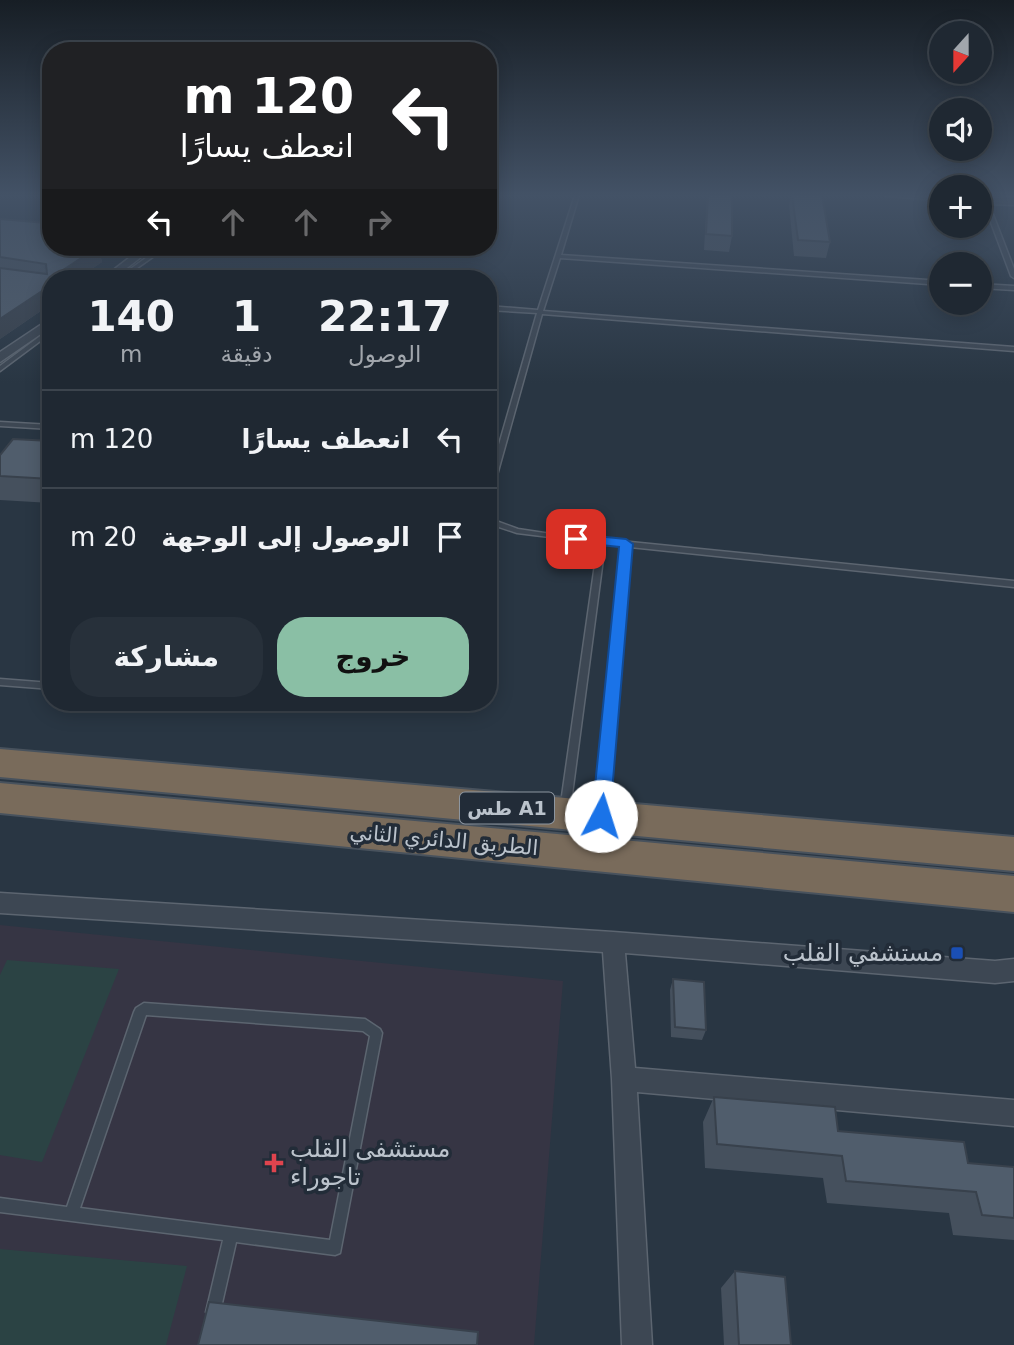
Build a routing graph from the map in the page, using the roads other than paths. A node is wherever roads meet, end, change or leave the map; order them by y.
1 (135, 258) edge
2 (149, 258) edge
3 (558, 258) edge
4 (584, 258) edge
5 (1006, 258) edge
6 (119, 270) edge
7 (132, 270) edge
8 (1014, 276) edge
9 (929, 282) edge
10 (992, 287) edge
11 (1014, 288) edge
12 (497, 309) edge
13 (540, 312) junction
14 (42, 328) edge
15 (42, 337) edge
16 (1014, 349) edge
17 (0, 358) edge
18 (0, 369) edge
19 (0, 424) edge
20 (42, 426) edge
21 (500, 450) joint
22 (497, 461) edge
23 (497, 526) edge
24 (602, 541) junction
25 (626, 544) junction
26 (1014, 584) edge
27 (0, 682) edge
28 (42, 685) edge
29 (0, 763) edge
30 (0, 798) edge
31 (583, 814) junction
32 (1014, 854) edge
33 (961, 888) junction
34 (1014, 894) edge
35 (0, 903) edge
36 (1014, 904) edge
37 (612, 942) junction
38 (1008, 974) edge
39 (624, 1079) junction
40 (1014, 1114) edge
41 (0, 1205) edge
42 (71, 1214) junction
43 (231, 1236) junction
44 (211, 1321) edge
45 (637, 1345) edge

1 - 6 street
2 - 7 lane
3 - 13 lane
4 - 9 lane
5 - 8 lane
10 - 11 lane
12 - 13 lane
13 - 16 lane
13 - 21 lane
14 - 17 street
15 - 18 lane
19 - 20 lane
21 - 22 lane
23 - 24 lane
24 - 25 lane
24 - 31 lane
25 - 26 lane
25 - 31 lane
27 - 28 lane
29 - 31 highway, الطريق الدائري الثاني / طس A1
30 - 33 highway, الطريق الدائري الثاني / طس A1
31 - 32 highway, الطريق الدائري الثاني / طس A1
33 - 34 highway, الطريق الدائري الثاني / طس A1
33 - 36 highway
35 - 37 street
37 - 38 street
37 - 39 street
39 - 40 street
39 - 45 street
41 - 42 lane
42 - 43 lane
42 - 43 lane
43 - 44 lane

